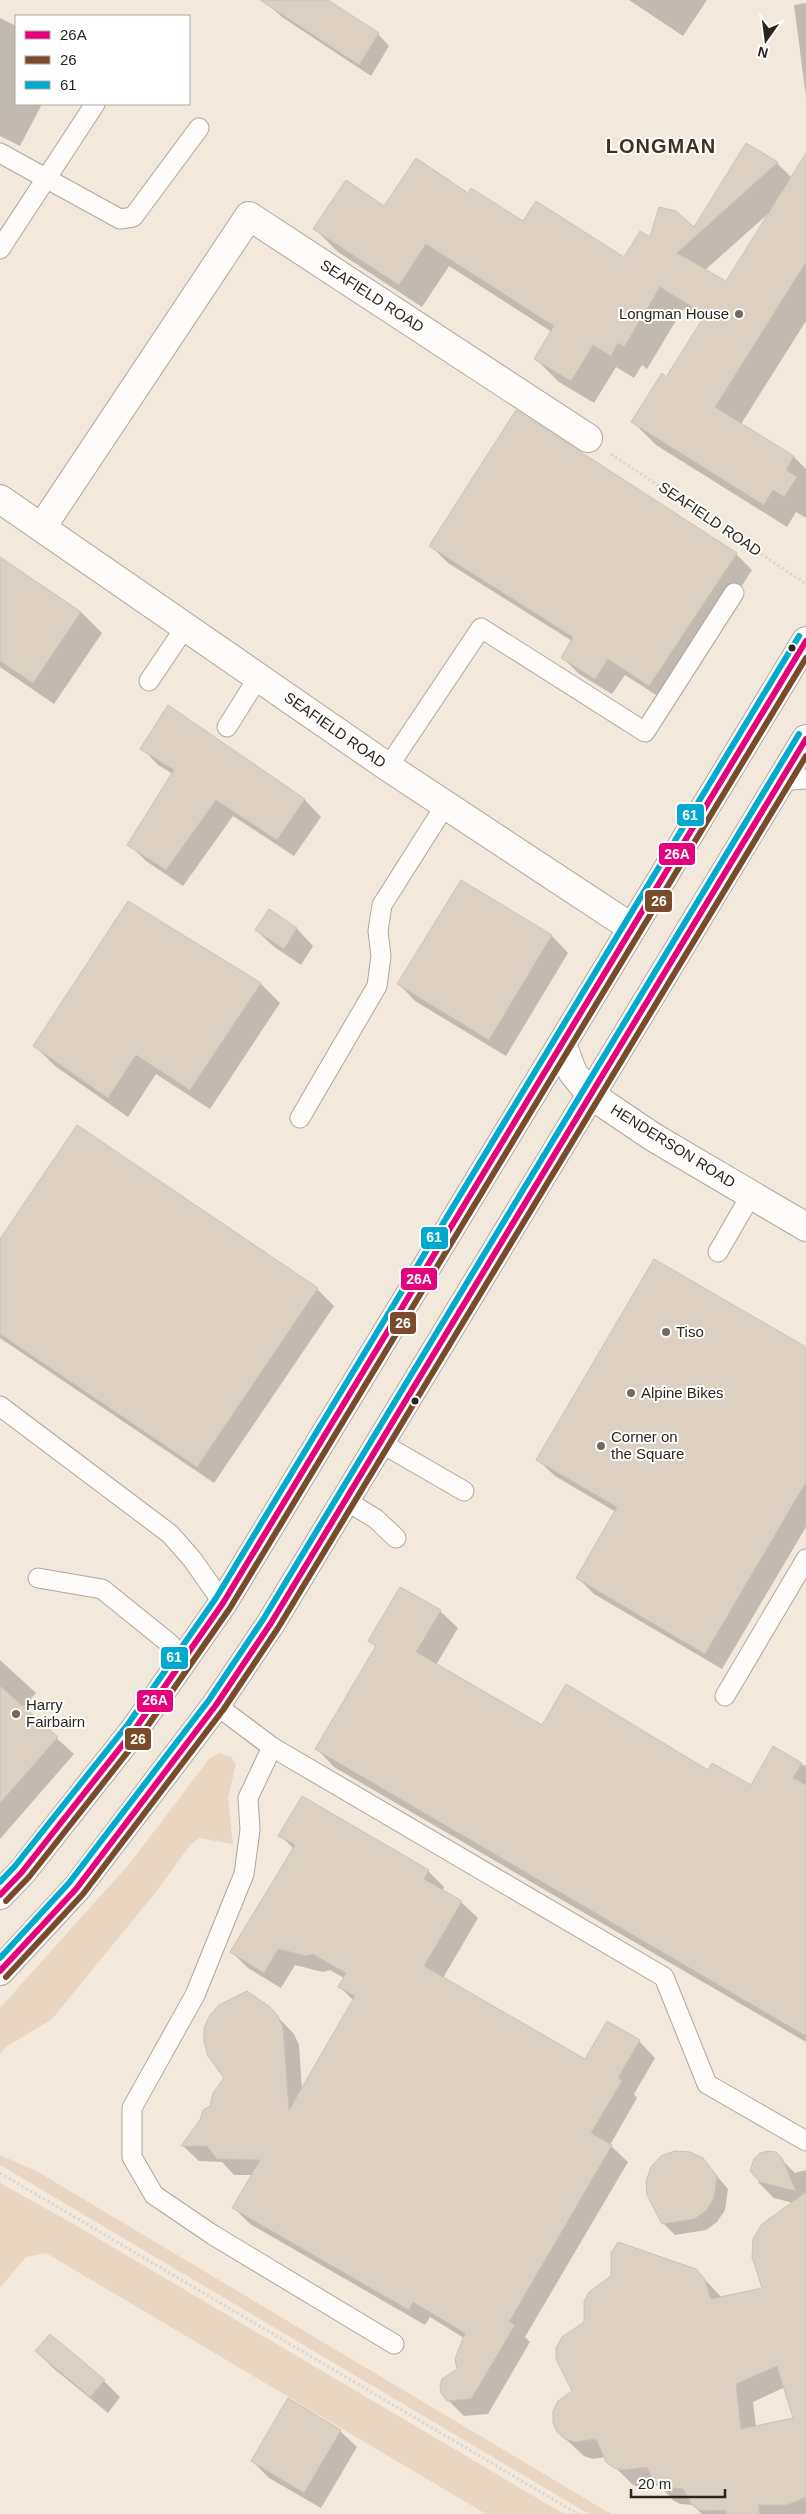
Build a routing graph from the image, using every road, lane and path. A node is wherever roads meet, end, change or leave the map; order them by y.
1 (94, 105) edge
2 (199, 128) dead end
3 (0, 152) edge
4 (46, 177) junction
5 (0, 249) edge
6 (588, 438) joint
7 (0, 499) edge
8 (42, 527) junction
9 (806, 584) edge
10 (734, 593) dead end
11 (186, 626) junction
12 (806, 641) edge
13 (259, 676) junction
14 (149, 681) dead end
15 (227, 727) dead end
16 (806, 739) edge
17 (388, 767) junction
18 (793, 780) edge
19 (446, 804) junction
20 (632, 928) junction
21 (562, 1044) junction
22 (592, 1095) junction
23 (300, 1118) dead end
24 (751, 1195) junction
25 (806, 1227) edge
26 (718, 1252) dead end
27 (0, 1406) edge
28 (381, 1443) junction
29 (464, 1491) dead end
30 (345, 1500) junction
31 (396, 1538) dead end
32 (806, 1559) edge
33 (38, 1578) dead end
34 (223, 1603) junction
35 (185, 1660) junction
36 (725, 1696) dead end
37 (216, 1705) junction
38 (272, 1747) junction
39 (0, 1895) edge
40 (0, 1970) edge
41 (806, 2141) edge
42 (0, 2173) edge
43 (394, 2344) dead end
44 (578, 2514) edge

1 - 4 lane
2 - 4 lane
3 - 4 lane
4 - 5 lane
6 - 8 main road, SEAFIELD ROAD
6 - 9 path, SEAFIELD ROAD
7 - 8 main road, SEAFIELD ROAD
8 - 11 main road, SEAFIELD ROAD
10 - 17 lane
11 - 13 main road, SEAFIELD ROAD
11 - 14 lane
12 - 20 main road
13 - 15 lane
13 - 17 main road, SEAFIELD ROAD
16 - 18 main road
17 - 19 main road, SEAFIELD ROAD
18 - 22 main road
19 - 20 main road, SEAFIELD ROAD
19 - 23 lane
20 - 21 main road
21 - 22 main road, HENDERSON ROAD
21 - 34 main road
22 - 24 main road, HENDERSON ROAD
22 - 28 main road
24 - 25 main road, HENDERSON ROAD
24 - 26 lane
27 - 34 lane
28 - 29 lane
28 - 30 main road
30 - 31 lane
30 - 37 main road
32 - 36 lane
33 - 35 lane
34 - 35 main road
35 - 39 main road
37 - 38 lane
37 - 40 main road
38 - 41 lane
38 - 43 lane
42 - 44 path

